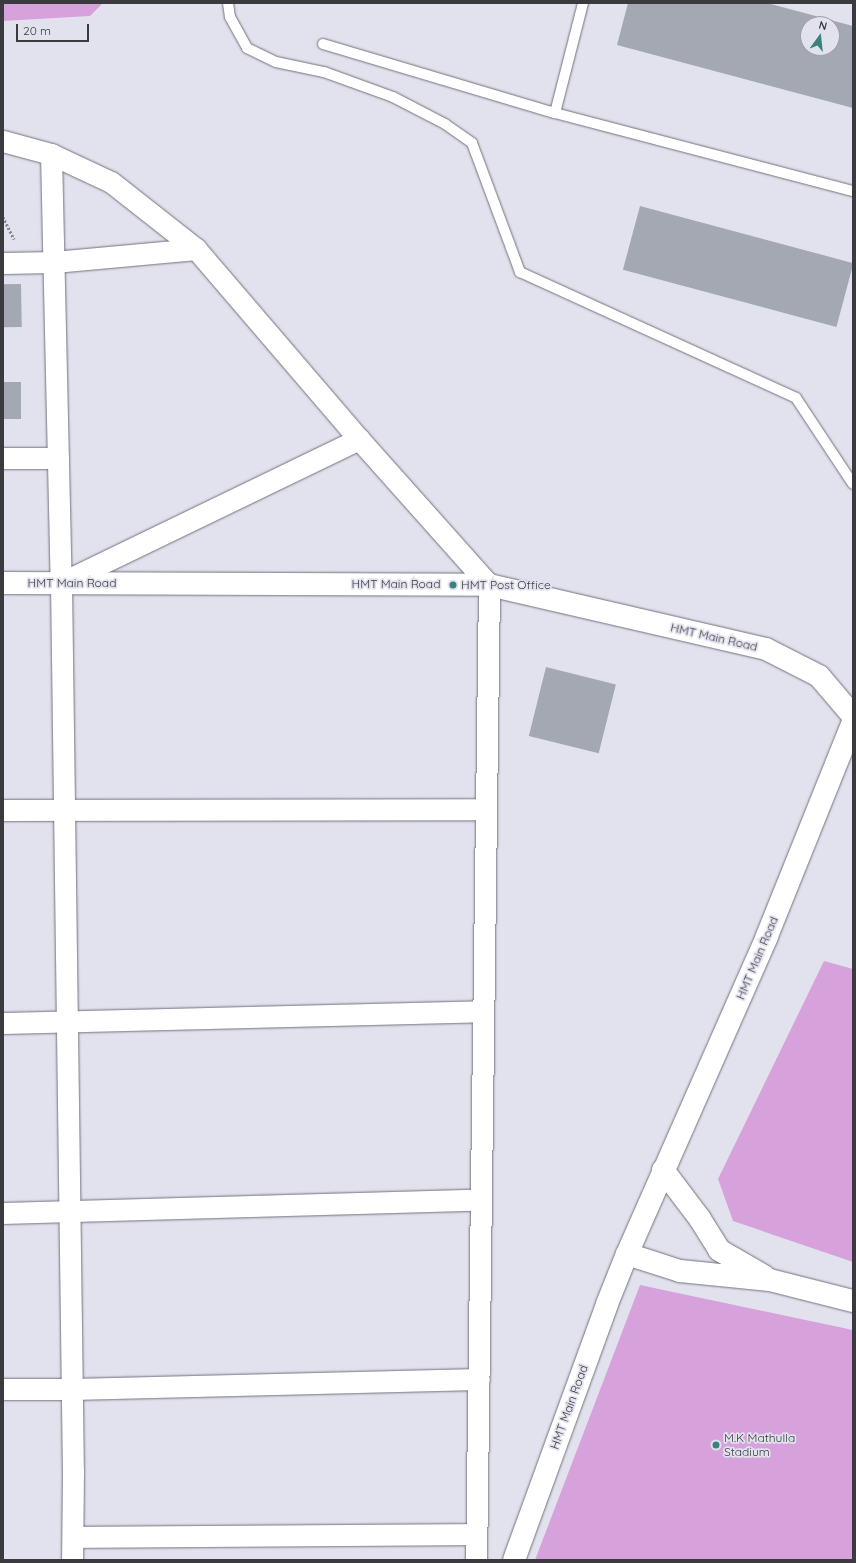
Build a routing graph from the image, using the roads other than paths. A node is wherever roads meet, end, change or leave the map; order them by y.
1 (228, 3) edge
2 (583, 3) edge
3 (323, 44) dead end
4 (555, 113) junction
5 (3, 141) edge
6 (51, 154) junction
7 (853, 191) edge
8 (196, 249) junction
9 (3, 262) edge
10 (54, 262) junction
11 (359, 439) junction
12 (3, 458) edge
13 (58, 458) junction
14 (853, 484) edge
15 (3, 583) edge
16 (61, 583) junction
17 (489, 585) junction
18 (853, 716) edge
19 (853, 722) edge
20 (486, 809) junction
21 (3, 810) edge
22 (64, 811) junction
23 (483, 1011) junction
24 (67, 1022) junction
25 (3, 1023) edge
26 (663, 1170) junction
27 (481, 1200) junction
28 (69, 1212) junction
29 (3, 1213) edge
30 (627, 1254) junction
31 (770, 1280) junction
32 (853, 1301) edge
33 (479, 1379) junction
34 (3, 1389) edge
35 (72, 1389) junction
36 (476, 1534) junction
37 (74, 1537) junction
38 (72, 1560) edge
39 (476, 1560) edge
40 (514, 1560) edge

1 - 14 lane
2 - 4 lane
3 - 4 lane
4 - 7 lane
5 - 6 street
6 - 8 street
6 - 10 street
8 - 10 street
8 - 11 street
9 - 10 street
10 - 13 street
11 - 16 street
11 - 17 street
12 - 13 street
13 - 16 street
15 - 16 street, HMT Main Road
16 - 17 street, HMT Main Road
16 - 22 street
17 - 18 street, HMT Main Road
17 - 20 street
19 - 26 street, HMT Main Road
20 - 22 street
20 - 23 street
21 - 22 street
22 - 24 street
23 - 24 street
23 - 27 street
24 - 25 street
24 - 28 street
26 - 30 street, HMT Main Road
26 - 31 street
27 - 28 street
27 - 33 street
28 - 29 street
28 - 35 street
30 - 31 street
30 - 40 street, HMT Main Road
31 - 32 street
33 - 35 street
33 - 36 street
34 - 35 street
35 - 37 street
36 - 37 street
36 - 39 street
37 - 38 street

